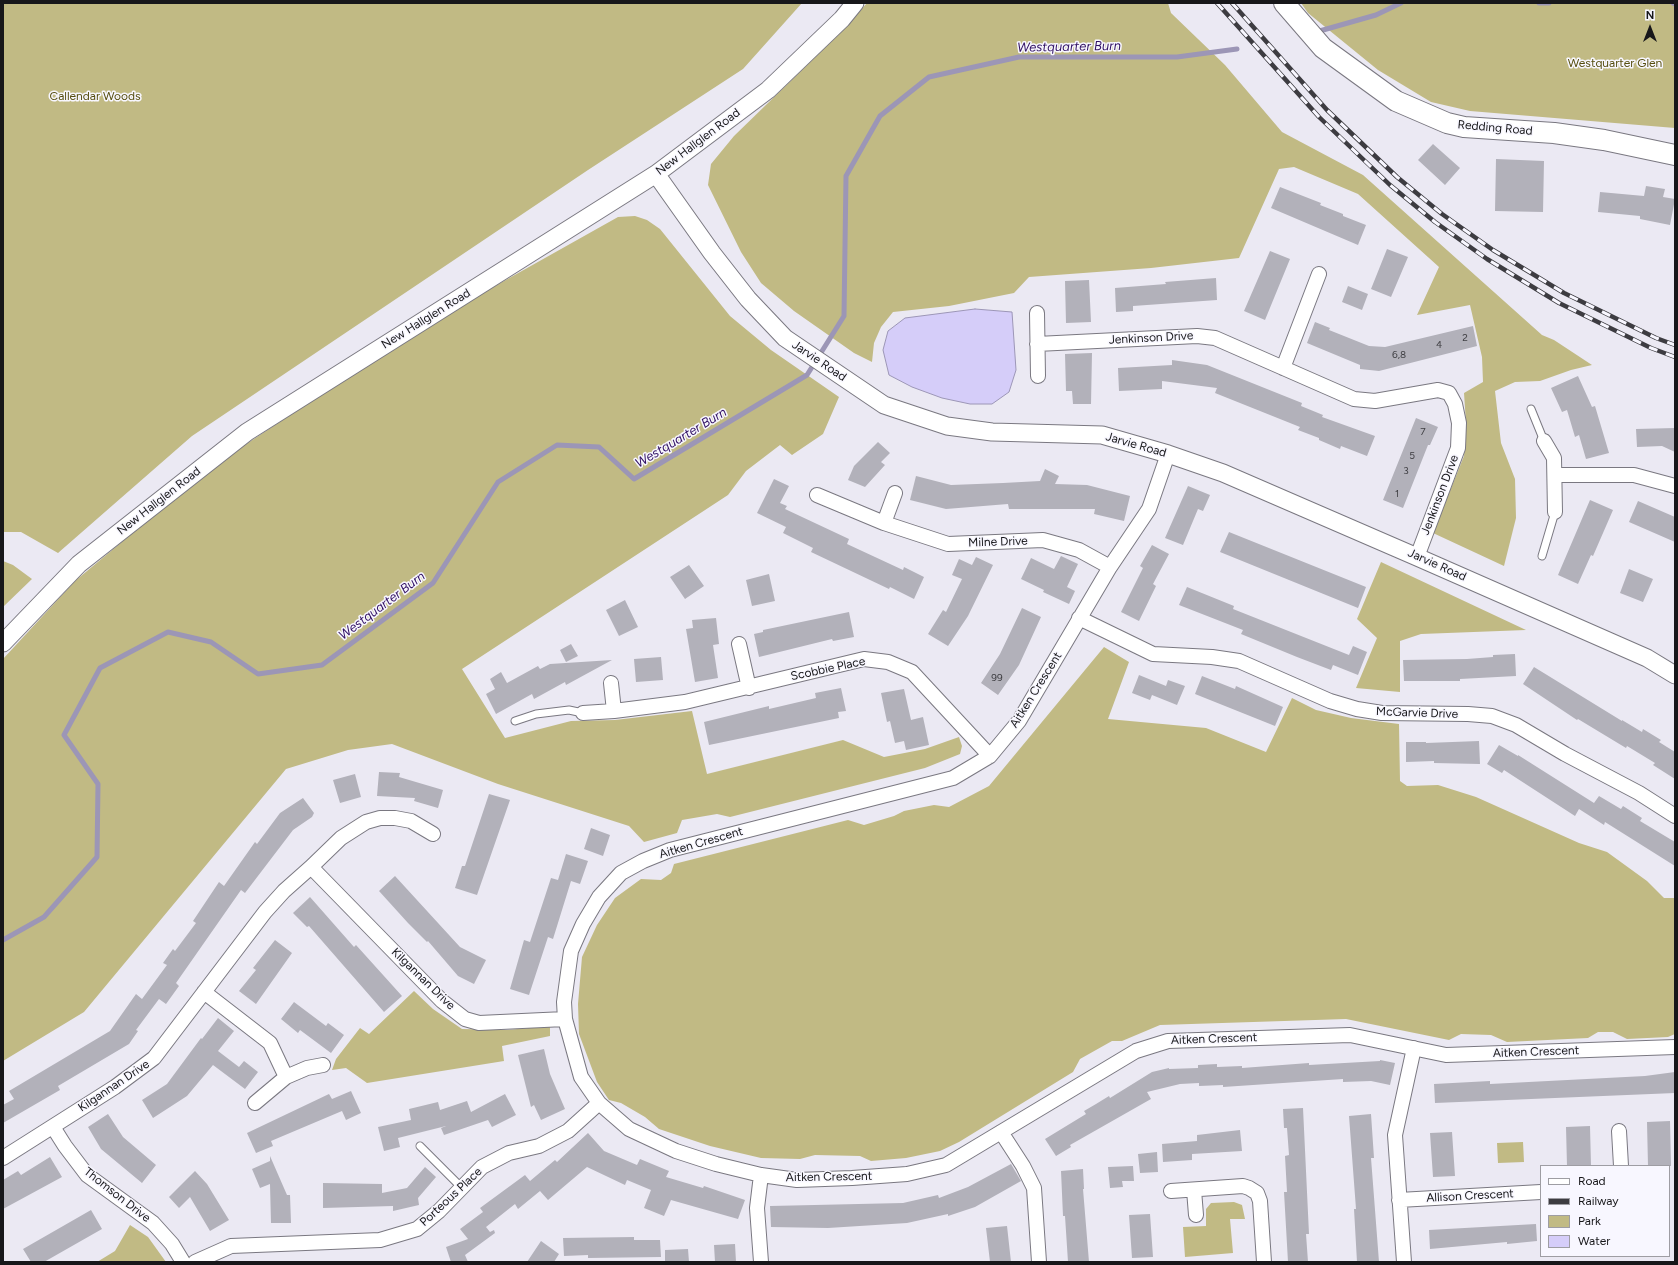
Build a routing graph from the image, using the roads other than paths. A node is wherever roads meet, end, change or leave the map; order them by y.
1 (855, 3) edge
2 (1284, 3) edge
3 (1675, 155) edge
4 (656, 174) junction
5 (1319, 274) dead end
6 (1037, 313) dead end
7 (1037, 344) junction
8 (1283, 368) junction
9 (1038, 376) dead end
10 (1531, 409) dead end
11 (1544, 441) joint
12 (1168, 454) junction
13 (1555, 475) junction
14 (1675, 486) edge
15 (895, 493) dead end
16 (817, 495) dead end
17 (1554, 512) joint
18 (884, 523) junction
19 (1542, 556) dead end
20 (1417, 557) junction
21 (1110, 567) junction
22 (1079, 618) junction
23 (3, 643) edge
24 (739, 644) dead end
25 (1675, 675) edge
26 (611, 684) dead end
27 (748, 688) junction
28 (614, 711) junction
29 (583, 713) joint
30 (515, 721) dead end
31 (990, 756) junction
32 (1675, 816) edge
33 (432, 834) dead end
34 (311, 867) junction
35 (204, 992) junction
36 (565, 1019) junction
37 (1675, 1047) edge
38 (1414, 1048) junction
39 (323, 1065) dead end
40 (286, 1077) junction
41 (255, 1103) dead end
42 (599, 1103) junction
43 (53, 1127) junction
44 (1619, 1131) dead end
45 (1001, 1132) junction
46 (420, 1146) dead end
47 (3, 1158) edge
48 (1621, 1165) edge
49 (761, 1175) junction
50 (462, 1188) junction
51 (1194, 1190) junction
52 (1172, 1191) dead end
53 (1540, 1192) edge
54 (1399, 1200) junction
55 (1196, 1215) dead end
56 (183, 1262) edge
57 (195, 1262) edge
58 (761, 1262) edge
59 (1039, 1262) edge
60 (1264, 1262) edge
61 (1404, 1262) edge

1 - 4 street, New Hallglen Road
2 - 3 main road, Redding Road
4 - 12 street, Jarvie Road
4 - 23 street, New Hallglen Road
5 - 8 street
6 - 7 street
7 - 8 street, Jenkinson Drive
7 - 9 street
8 - 20 street, Jenkinson Drive
10 - 11 lane
11 - 13 street
12 - 20 street, Jarvie Road
12 - 21 street, Aitken Crescent
13 - 14 street
13 - 17 street
15 - 18 street
16 - 18 street, Milne Drive
17 - 19 lane
18 - 21 street, Milne Drive
20 - 25 street, Jarvie Road
21 - 22 street, Aitken Crescent
22 - 31 street, Aitken Crescent
22 - 32 street, McGarvie Drive
24 - 27 street
26 - 28 street
27 - 28 street, Scobbie Place
27 - 31 street, Scobbie Place
28 - 29 street, Scobbie Place
29 - 30 lane, Scobbie Place
31 - 36 street, Aitken Crescent
33 - 34 street, Kilgannan Drive
34 - 35 street, Kilgannan Drive
34 - 36 street, Kilgannan Drive
35 - 40 street
35 - 43 street, Kilgannan Drive
36 - 42 street, Aitken Crescent
37 - 38 street, Aitken Crescent
38 - 45 street, Aitken Crescent
38 - 54 street
39 - 40 street
40 - 41 street
42 - 49 street, Aitken Crescent
42 - 50 street, Porteous Place
43 - 47 street, Kilgannan Drive
43 - 56 street, Thomson Drive
44 - 48 street
45 - 49 street, Aitken Crescent
45 - 59 street
46 - 50 lane
49 - 58 street
50 - 57 street, Porteous Place
51 - 52 street
51 - 55 street
51 - 60 street
53 - 54 street, Allison Crescent
54 - 61 street

